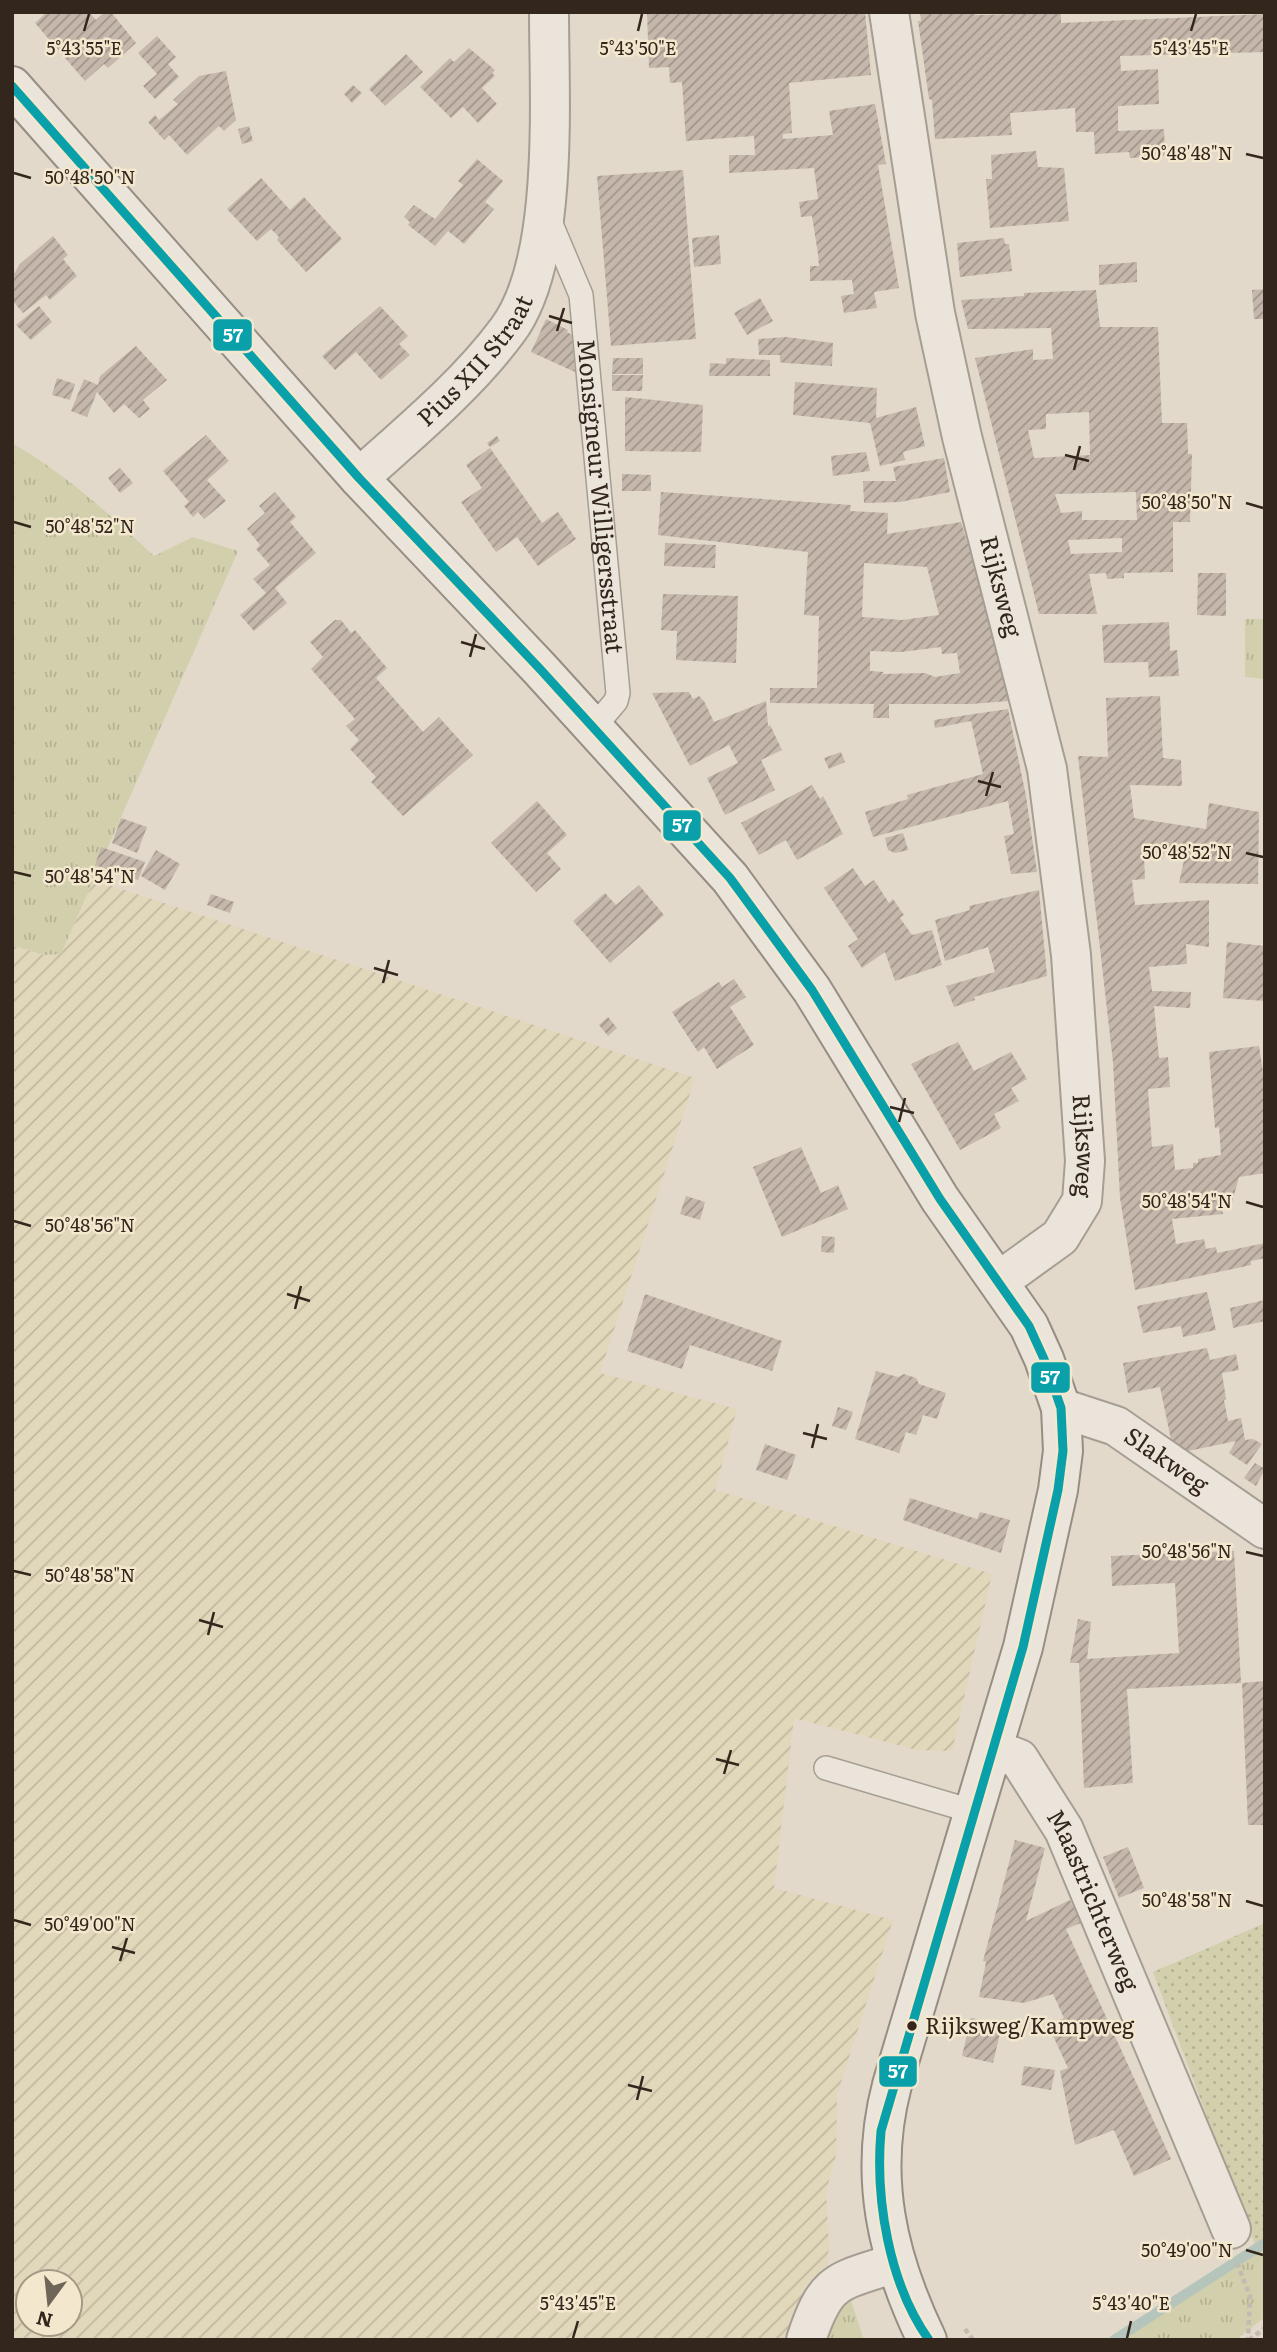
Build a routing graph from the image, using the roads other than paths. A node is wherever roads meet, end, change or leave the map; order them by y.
1 (549, 12) edge
2 (889, 12) edge
3 (12, 86) edge
4 (546, 214) junction
5 (359, 478) junction
6 (594, 727) junction
7 (999, 1281) junction
8 (1061, 1409) junction
9 (1265, 1529) edge
10 (994, 1749) junction
11 (826, 1768) dead end
12 (975, 1812) junction
13 (1231, 2228) dead end
14 (895, 2263) junction
15 (927, 2338) edge
16 (806, 2340) edge

1 - 4 street, Monsigneur Willigersstraat
2 - 7 street, Rijksweg
3 - 5 street
4 - 5 street, Pius XII Straat
4 - 6 lane, Monsigneur Willigersstraat
5 - 6 street
6 - 7 street
7 - 8 street
8 - 9 street, Slakweg
8 - 10 street
10 - 12 street
10 - 13 street, Maastrichterweg
11 - 12 lane
12 - 14 street
14 - 15 street
14 - 16 street

